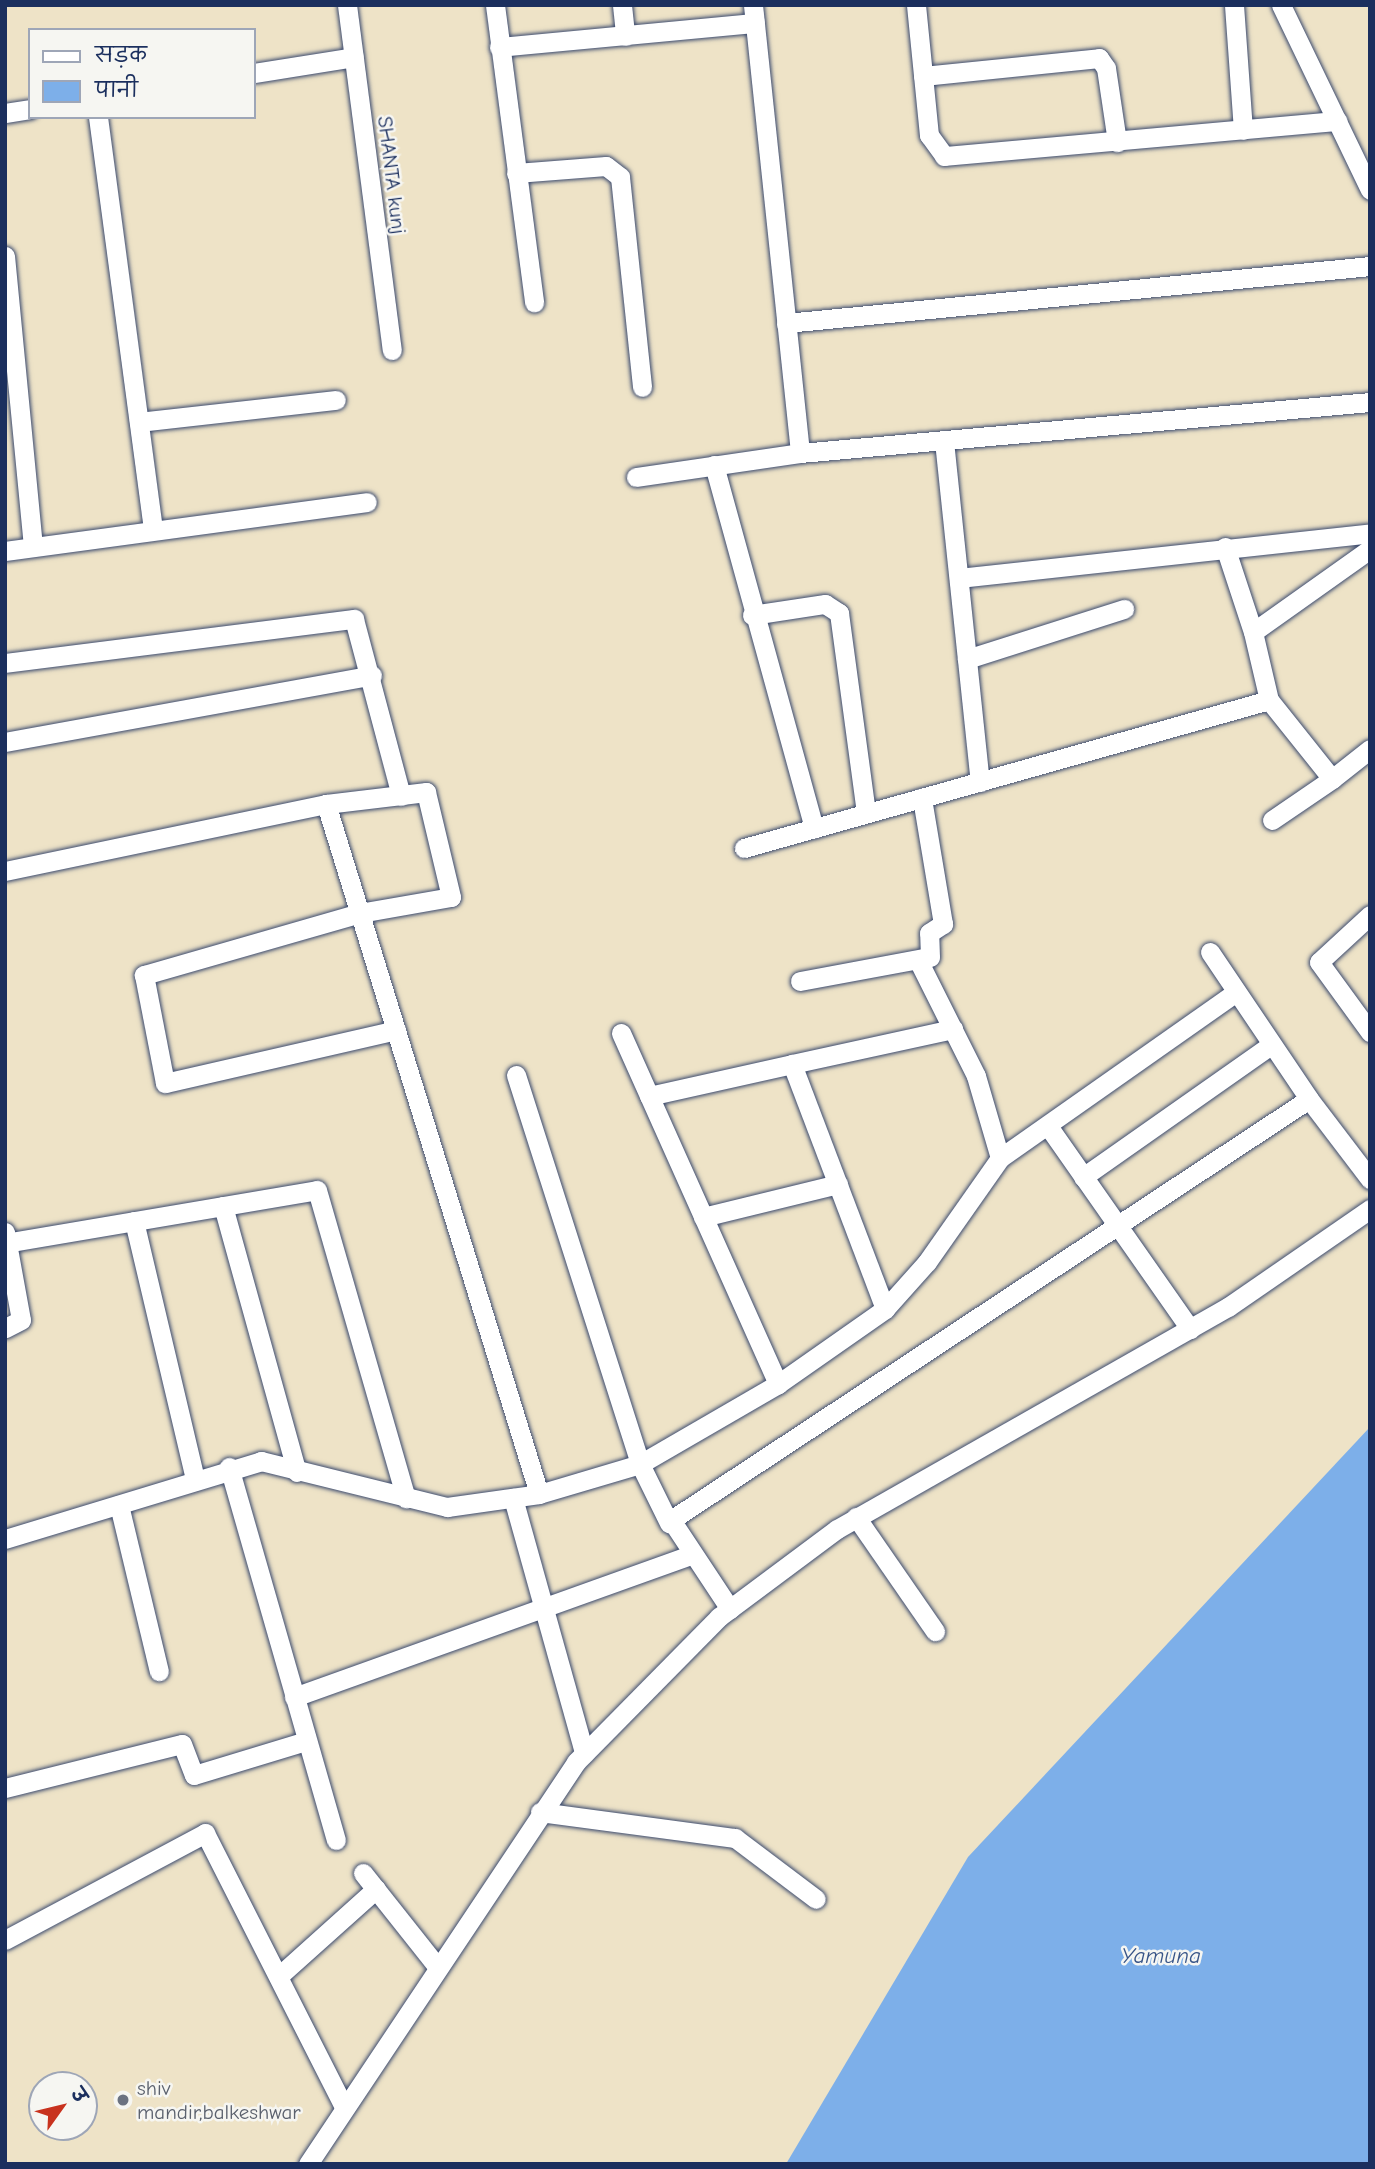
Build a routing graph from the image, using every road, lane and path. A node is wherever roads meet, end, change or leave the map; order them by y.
1 (347, 5) edge
2 (495, 5) edge
3 (622, 5) edge
4 (916, 5) edge
5 (1234, 5) edge
6 (1281, 5) edge
7 (754, 14) edge
8 (625, 36) junction
9 (499, 47) junction
10 (354, 57) junction
11 (256, 74) edge
12 (923, 76) junction
13 (28, 109) edge
14 (5, 113) edge
15 (97, 119) edge
16 (1337, 121) junction
17 (1243, 130) junction
18 (1117, 142) junction
19 (516, 173) junction
20 (1370, 190) edge
21 (5, 256) edge
22 (1370, 266) edge
23 (534, 302) dead end
24 (786, 324) junction
25 (392, 350) dead end
26 (642, 387) dead end
27 (336, 400) dead end
28 (1370, 402) edge
29 (139, 422) junction
30 (944, 441) junction
31 (800, 453) junction
32 (713, 465) junction
33 (636, 477) dead end
34 (367, 502) dead end
35 (153, 528) junction
36 (1370, 533) edge
37 (33, 547) junction
38 (1225, 547) junction
39 (1370, 549) edge
40 (5, 551) edge
41 (958, 578) junction
42 (1124, 609) dead end
43 (752, 615) junction
44 (1253, 632) junction
45 (967, 659) junction
46 (5, 663) edge
47 (372, 675) junction
48 (1269, 700) junction
49 (5, 742) edge
50 (1370, 749) edge
51 (1332, 779) junction
52 (980, 782) junction
53 (401, 796) junction
54 (922, 797) junction
55 (326, 804) junction
56 (866, 813) junction
57 (1272, 820) dead end
58 (814, 828) junction
59 (744, 848) dead end
60 (5, 871) edge
61 (360, 913) junction
62 (1370, 915) edge
63 (1210, 952) dead end
64 (919, 962) junction
65 (800, 981) dead end
66 (1235, 993) junction
67 (953, 1029) junction
68 (396, 1030) junction
69 (1370, 1032) edge
70 (621, 1033) dead end
71 (1272, 1045) junction
72 (792, 1064) junction
73 (516, 1076) dead end
74 (649, 1096) junction
75 (1309, 1099) junction
76 (1048, 1126) junction
77 (1000, 1158) junction
78 (1083, 1177) junction
79 (1370, 1179) edge
80 (838, 1184) junction
81 (223, 1206) junction
82 (1370, 1209) edge
83 (703, 1217) junction
84 (134, 1222) junction
85 (1120, 1230) junction
86 (5, 1232) edge
87 (6, 1243) edge
88 (885, 1309) junction
89 (5, 1328) edge
90 (1190, 1329) junction
91 (778, 1384) junction
92 (640, 1464) junction
93 (229, 1468) junction
94 (297, 1472) junction
95 (195, 1480) junction
96 (539, 1494) junction
97 (406, 1498) junction
98 (513, 1498) junction
99 (119, 1505) junction
100 (856, 1517) junction
101 (669, 1523) junction
102 (5, 1539) edge
103 (691, 1555) junction
104 (542, 1607) junction
105 (730, 1609) junction
106 (936, 1631) dead end
107 (159, 1671) dead end
108 (294, 1697) junction
109 (306, 1741) junction
110 (584, 1753) junction
111 (5, 1788) edge
112 (540, 1812) junction
113 (336, 1840) dead end
114 (363, 1873) dead end
115 (376, 1889) junction
116 (816, 1899) dead end
117 (5, 1940) edge
118 (436, 1965) junction
119 (280, 1975) junction
120 (344, 2107) junction
121 (308, 2164) edge

1 - 10 street, SHANTA kunj
2 - 9 street
3 - 8 street
4 - 12 street
5 - 17 street
6 - 16 street
7 - 8 street
7 - 24 street
8 - 9 street
9 - 19 street
10 - 11 street
10 - 25 street, SHANTA kunj
12 - 18 street
12 - 18 street
13 - 14 street
15 - 29 street
16 - 17 street
16 - 20 street
17 - 18 street
19 - 23 street
19 - 26 street
21 - 37 street
22 - 24 street
24 - 31 street
27 - 29 street
28 - 30 street
29 - 35 street
30 - 31 street
30 - 41 street
31 - 32 street
32 - 33 street
32 - 43 street
34 - 35 street
35 - 37 street
36 - 38 street
37 - 40 street
38 - 41 street
38 - 44 street
39 - 44 street
41 - 45 street
42 - 45 street
43 - 56 street
43 - 58 street
44 - 48 street
45 - 52 street
46 - 47 street
47 - 49 street
47 - 53 street
48 - 51 street
48 - 52 street
50 - 51 street
51 - 57 street
52 - 54 street
53 - 55 street
53 - 61 street
54 - 56 street
54 - 64 street
55 - 60 street
55 - 61 street
56 - 58 street
58 - 59 street
61 - 68 street
61 - 68 street
62 - 69 street
63 - 66 street
64 - 65 street
64 - 67 street
66 - 71 street
66 - 76 street
67 - 72 street
67 - 77 street
68 - 96 street
70 - 74 street
71 - 75 street
71 - 78 street
72 - 74 street
72 - 80 street
73 - 92 street
74 - 83 street
75 - 79 street
75 - 85 street
76 - 77 street
76 - 78 street
77 - 88 street
78 - 85 street
80 - 83 street
80 - 88 street
81 - 84 street
81 - 94 street
81 - 97 street
82 - 90 street
83 - 91 street
84 - 87 street
84 - 95 street
85 - 90 street
85 - 101 street
86 - 87 street
87 - 89 street
88 - 91 street
90 - 100 street
91 - 92 street
92 - 96 street
92 - 101 street
93 - 94 street
93 - 95 street
93 - 108 street
94 - 97 street
95 - 99 street
96 - 98 street
97 - 98 street
98 - 104 street
99 - 102 street
99 - 107 street
100 - 105 street
100 - 106 street
101 - 103 street
103 - 104 street
103 - 105 street
104 - 108 street
104 - 110 street
105 - 110 street
108 - 109 street
109 - 111 street
109 - 113 street
110 - 112 street
112 - 116 street
112 - 118 street
114 - 115 street
115 - 118 street
115 - 119 street
117 - 119 street
118 - 120 street
119 - 120 street
120 - 121 street

